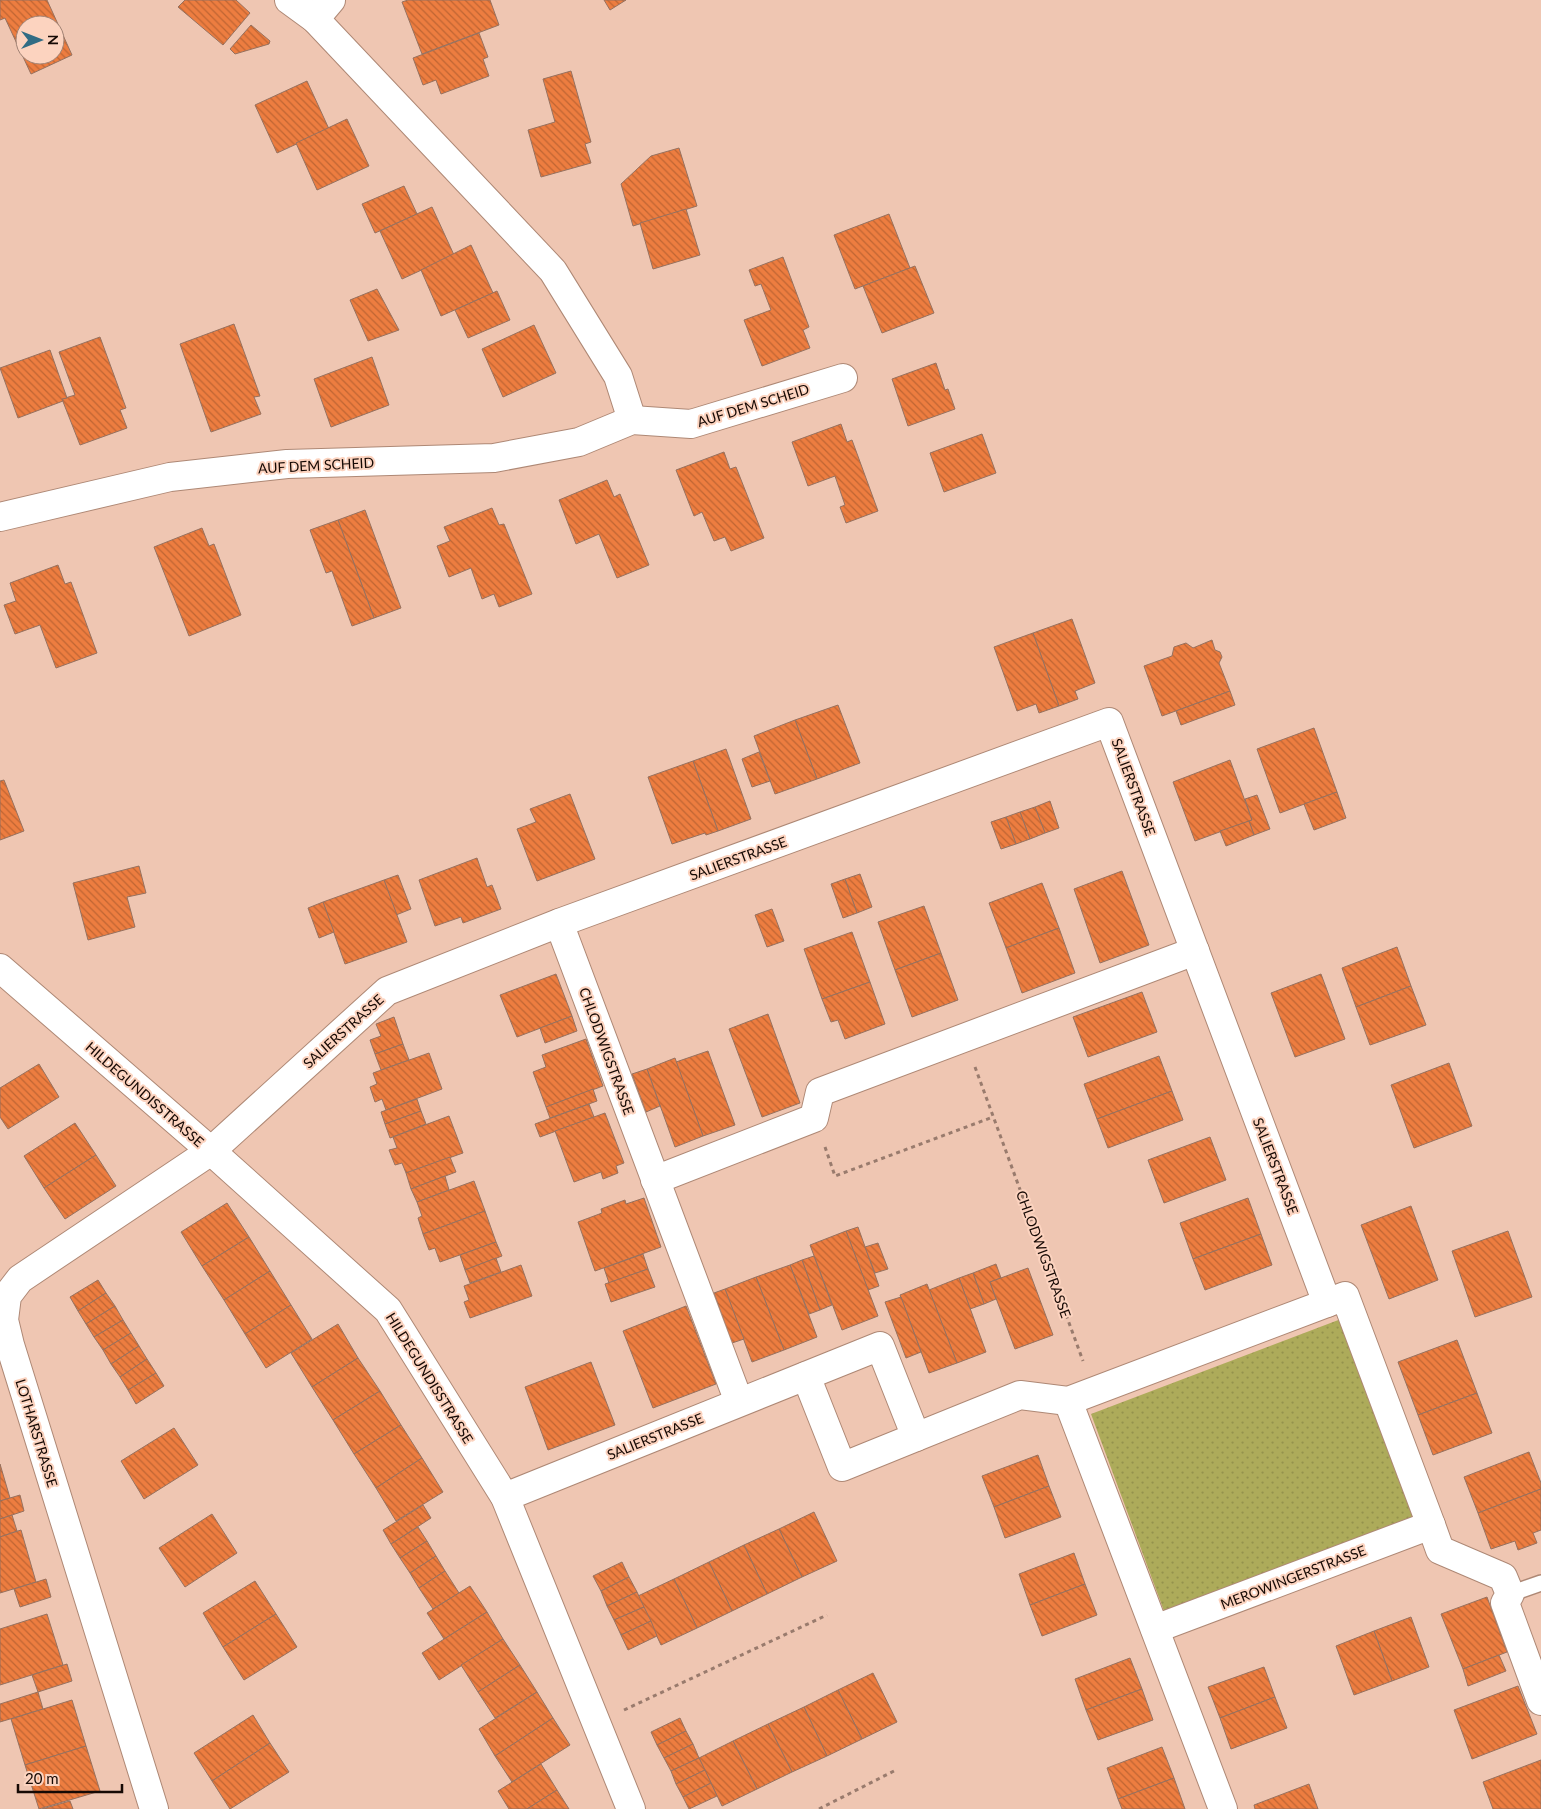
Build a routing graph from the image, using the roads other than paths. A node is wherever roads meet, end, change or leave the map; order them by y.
1 (289, 0) edge
2 (323, 9) edge
3 (843, 378) dead end
4 (632, 420) junction
5 (0, 517) edge
6 (559, 923) junction
7 (1195, 951) junction
8 (0, 968) edge
9 (211, 1151) junction
10 (655, 1180) junction
11 (1328, 1303) junction
12 (806, 1376) junction
13 (1068, 1401) junction
14 (738, 1402) junction
15 (916, 1437) junction
16 (505, 1497) junction
17 (1431, 1525) junction
18 (1541, 1584) edge
19 (1510, 1594) junction
20 (1155, 1629) junction
21 (1541, 1701) edge
22 (154, 1809) edge
23 (631, 1809) edge
24 (1223, 1809) edge

1 - 2 street
2 - 4 street
3 - 4 street, AUF DEM SCHEID
4 - 5 street, AUF DEM SCHEID
6 - 7 street, SALIERSTRASSE
6 - 9 street, SALIERSTRASSE
6 - 10 street, CHLODWIGSTRASSE
7 - 10 street
7 - 11 street, SALIERSTRASSE
8 - 9 street, HILDEGUNDISSTRASSE
9 - 16 street, HILDEGUNDISSTRASSE
9 - 22 street, LOTHARSTRASSE
10 - 14 street, CHLODWIGSTRASSE
11 - 13 street
11 - 17 street
12 - 14 street, SALIERSTRASSE
12 - 15 street, SALIERSTRASSE
12 - 15 street
13 - 15 street
13 - 20 street
14 - 16 street, SALIERSTRASSE
16 - 23 street, HILDEGUNDISSTRASSE
17 - 19 street
17 - 20 street, MEROWINGERSTRASSE
18 - 19 lane
19 - 21 street
20 - 24 street

